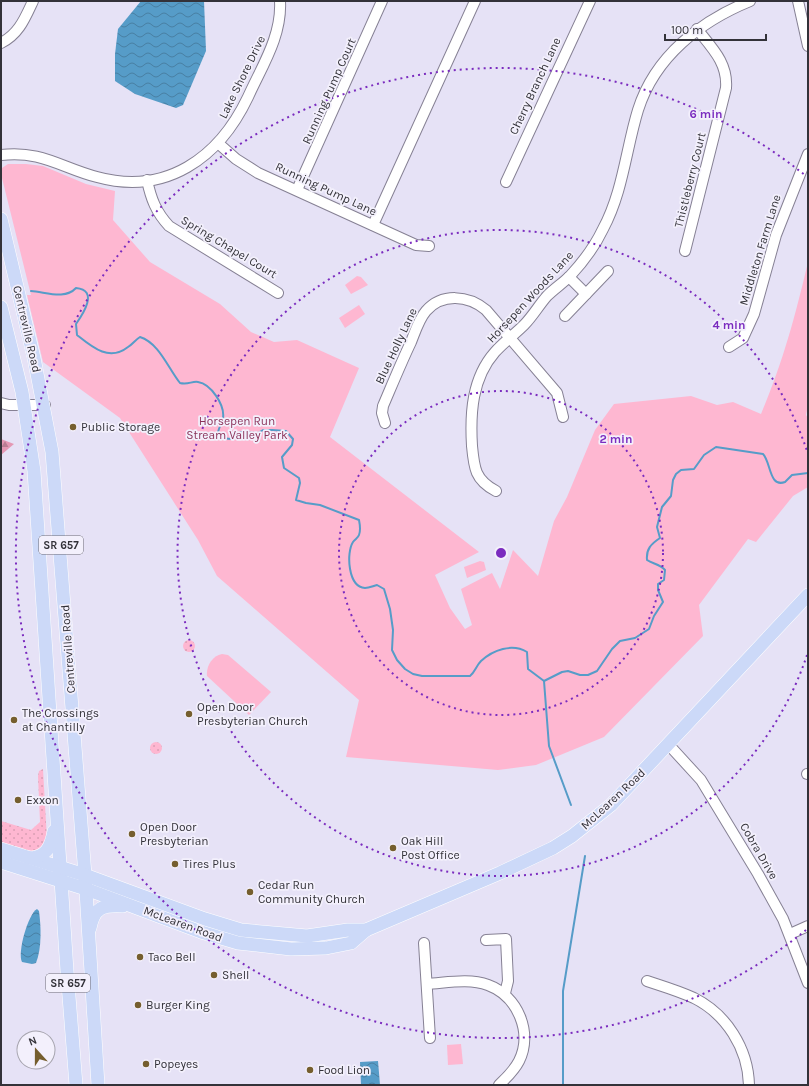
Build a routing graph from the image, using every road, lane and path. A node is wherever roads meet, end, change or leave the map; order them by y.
1 (33, 1) edge
2 (280, 1) edge
3 (382, 1) edge
4 (475, 1) edge
5 (590, 1) edge
6 (750, 1) edge
7 (798, 1) edge
8 (697, 29) junction
9 (1, 43) edge
10 (808, 46) edge
11 (219, 144) junction
12 (808, 154) edge
13 (1, 155) edge
14 (147, 180) junction
15 (506, 182) dead end
16 (297, 190) junction
17 (1, 219) edge
18 (373, 225) junction
19 (429, 246) dead end
20 (685, 251) dead end
21 (608, 271) dead end
22 (569, 277) junction
23 (278, 293) dead end
24 (586, 294) junction
25 (1, 307) edge
26 (565, 316) dead end
27 (510, 338) junction
28 (729, 347) dead end
29 (1, 402) edge
30 (24, 405) junction
31 (44, 405) junction
32 (563, 417) dead end
33 (385, 423) dead end
34 (496, 491) dead end
35 (808, 595) edge
36 (668, 744) junction
37 (56, 816) junction
38 (1, 849) edge
39 (26, 858) junction
40 (1, 862) edge
41 (61, 875) junction
42 (85, 876) junction
43 (86, 889) junction
44 (139, 908) junction
45 (808, 926) edge
46 (366, 930) junction
47 (790, 934) junction
48 (89, 936) junction
49 (486, 940) dead end
50 (424, 943) dead end
51 (647, 980) dead end
52 (808, 983) edge
53 (426, 984) junction
54 (505, 994) junction
55 (430, 1038) dead end
56 (76, 1085) edge
57 (98, 1085) edge
58 (500, 1085) edge
59 (749, 1085) edge

1 - 9 street
2 - 11 street, Lake Shore Drive
3 - 16 street, Running Pump Court
4 - 18 street
5 - 15 street, Cherry Branch Lane
6 - 8 street, Horsepen Woods Lane
7 - 10 street
8 - 20 street, Thistleberry Court
8 - 22 street, Horsepen Woods Lane
11 - 14 street, Lake Shore Drive
11 - 16 street, Running Pump Lane
12 - 28 street, Middleton Farm Lane
13 - 14 street, Lake Shore Drive
14 - 23 street, Spring Chapel Court
16 - 18 street, Running Pump Lane
17 - 31 main road, Centreville Road / SR 657
18 - 19 street, Running Pump Lane
21 - 24 street
22 - 24 street
22 - 27 street, Horsepen Woods Lane
24 - 26 street
25 - 30 main road, Centreville Road / SR 657
27 - 32 street, Blue Holly Lane
27 - 33 street, Blue Holly Lane
27 - 34 street, Horsepen Woods Lane
29 - 30 street
30 - 31 street
30 - 37 main road, Centreville Road / SR 657
31 - 42 main road, Centreville Road / SR 657
35 - 36 main road, McLearen Road
36 - 46 main road, McLearen Road
36 - 47 street, Cobra Drive
37 - 39 main road
37 - 41 main road, Centreville Road / SR 657
38 - 39 main road, McLearen Road
39 - 41 main road, McLearen Road
40 - 41 main road, McLearen Road
41 - 42 main road, McLearen Road
41 - 43 main road, McLearen Road
41 - 56 main road, Centreville Road / SR 657
42 - 43 main road, Centreville Road / SR 657
42 - 46 main road, McLearen Road
43 - 44 main road, McLearen Road
43 - 48 main road, Centreville Road / SR 657
44 - 46 main road, McLearen Road
44 - 48 main road
45 - 47 street
47 - 52 street, Cobra Drive
48 - 57 main road, Centreville Road / SR 657
49 - 54 street
50 - 53 street
51 - 59 street
53 - 54 street
53 - 55 street
54 - 58 street

